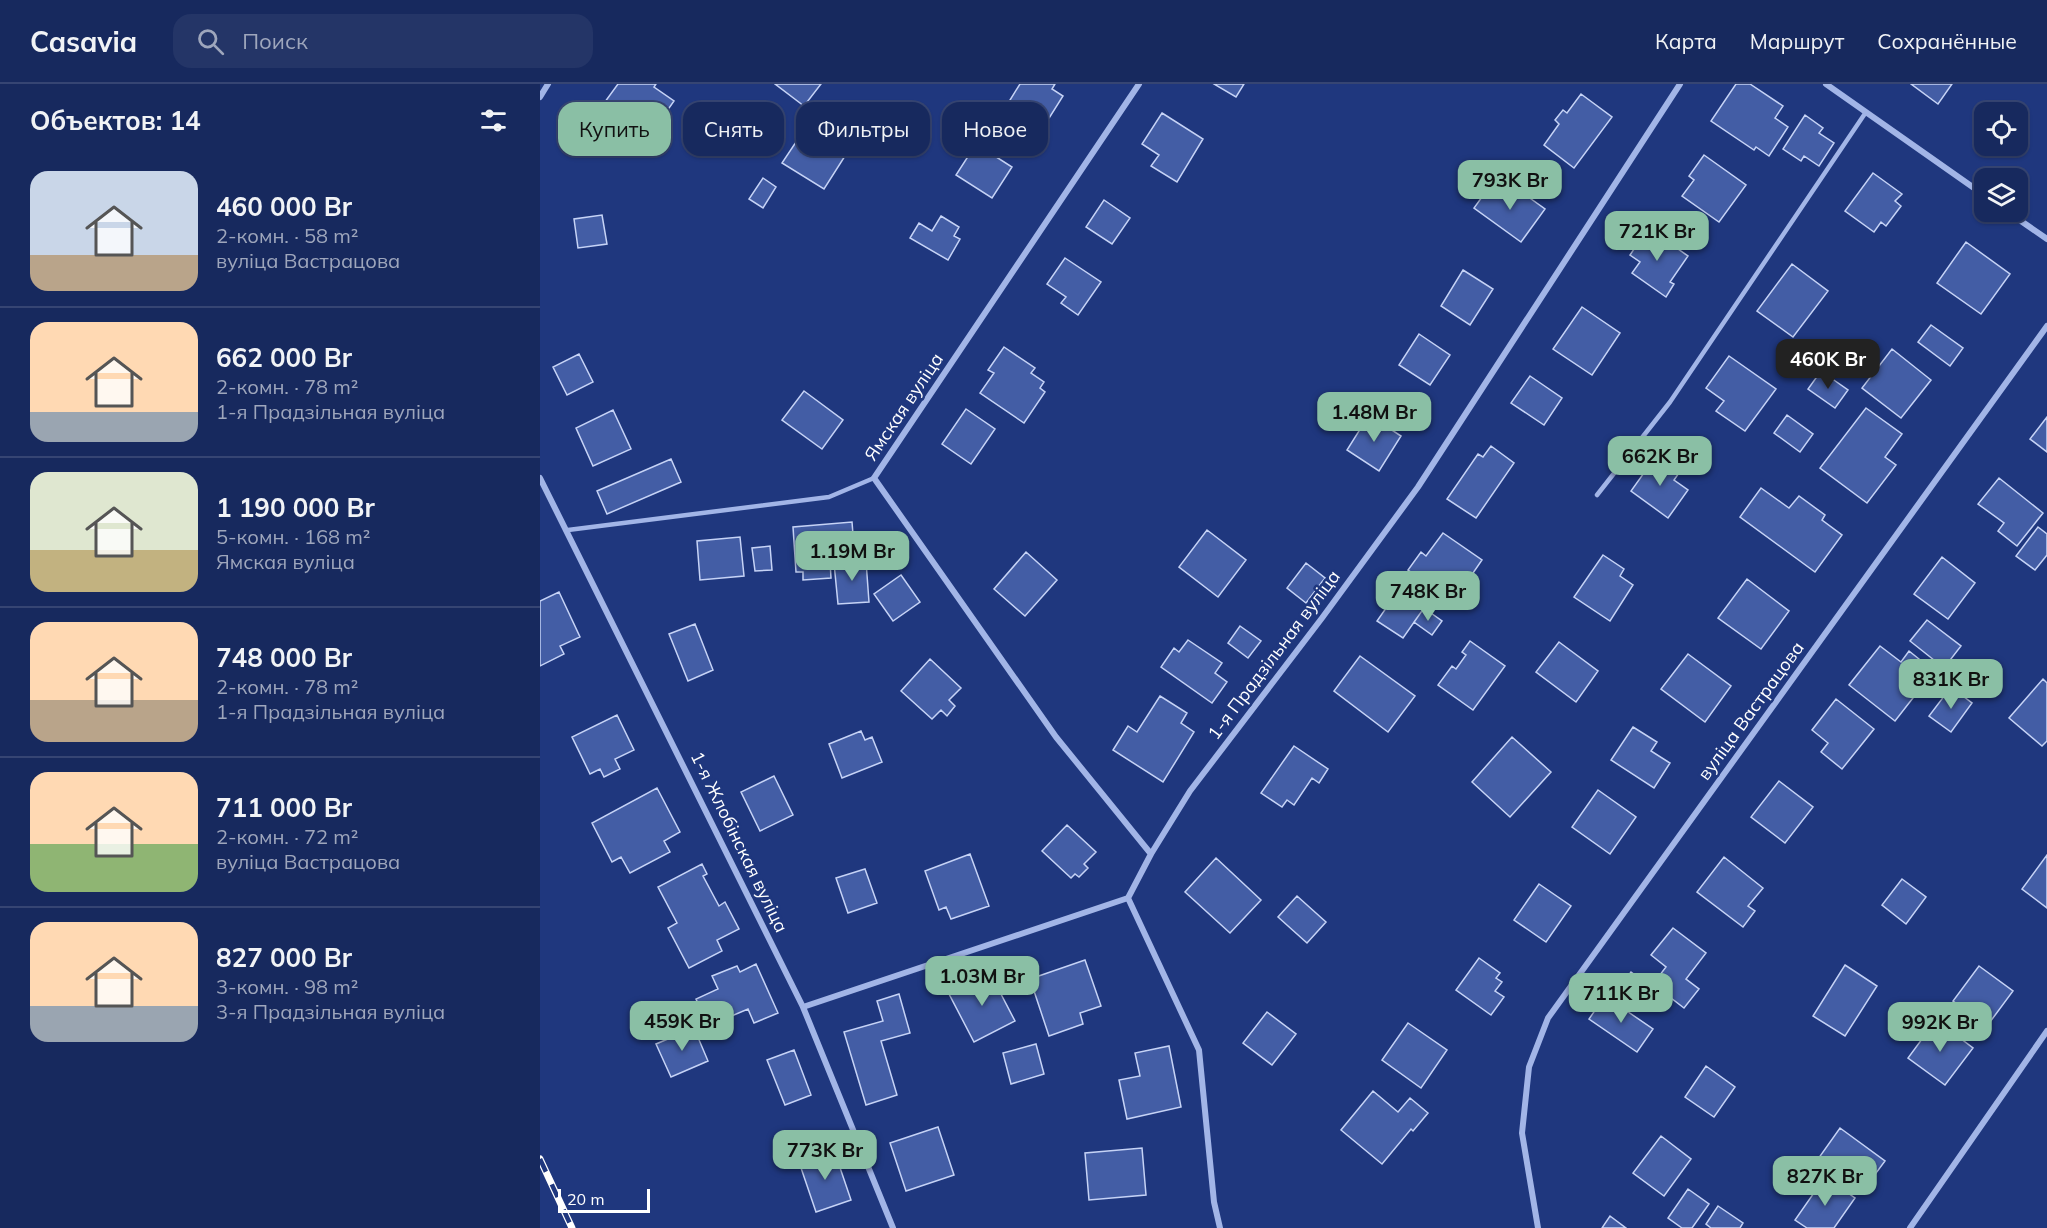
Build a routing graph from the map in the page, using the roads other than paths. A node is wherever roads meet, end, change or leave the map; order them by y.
1 (548, 84) edge
2 (1139, 84) edge
3 (1680, 84) edge
4 (1826, 84) edge
5 (540, 97) edge
6 (1866, 112) junction
7 (1974, 188) edge
8 (2022, 222) edge
9 (2047, 239) edge
10 (2047, 326) edge
11 (540, 478) edge
12 (874, 478) junction
13 (1597, 495) dead end
14 (568, 530) junction
15 (1151, 854) junction
16 (1128, 898) junction
17 (803, 1007) junction
18 (2047, 1031) edge
19 (893, 1228) edge
20 (1220, 1228) edge
21 (1538, 1228) edge
22 (1910, 1228) edge

1 - 5 street
2 - 12 street, Ямская вуліца
3 - 15 street, 1-я Прадзільная вуліца
4 - 6 street
6 - 7 street
6 - 13 lane
8 - 9 street
10 - 21 street, вуліца Вастрацова
11 - 14 street, 1-я Жлобінская вуліца
12 - 14 lane
12 - 15 street, Ямская вуліца
14 - 17 street, 1-я Жлобінская вуліца
15 - 16 street, 1-я Прадзільная вуліца
16 - 17 street
16 - 20 street
17 - 19 street, 1-я Жлобінская вуліца
18 - 22 street

